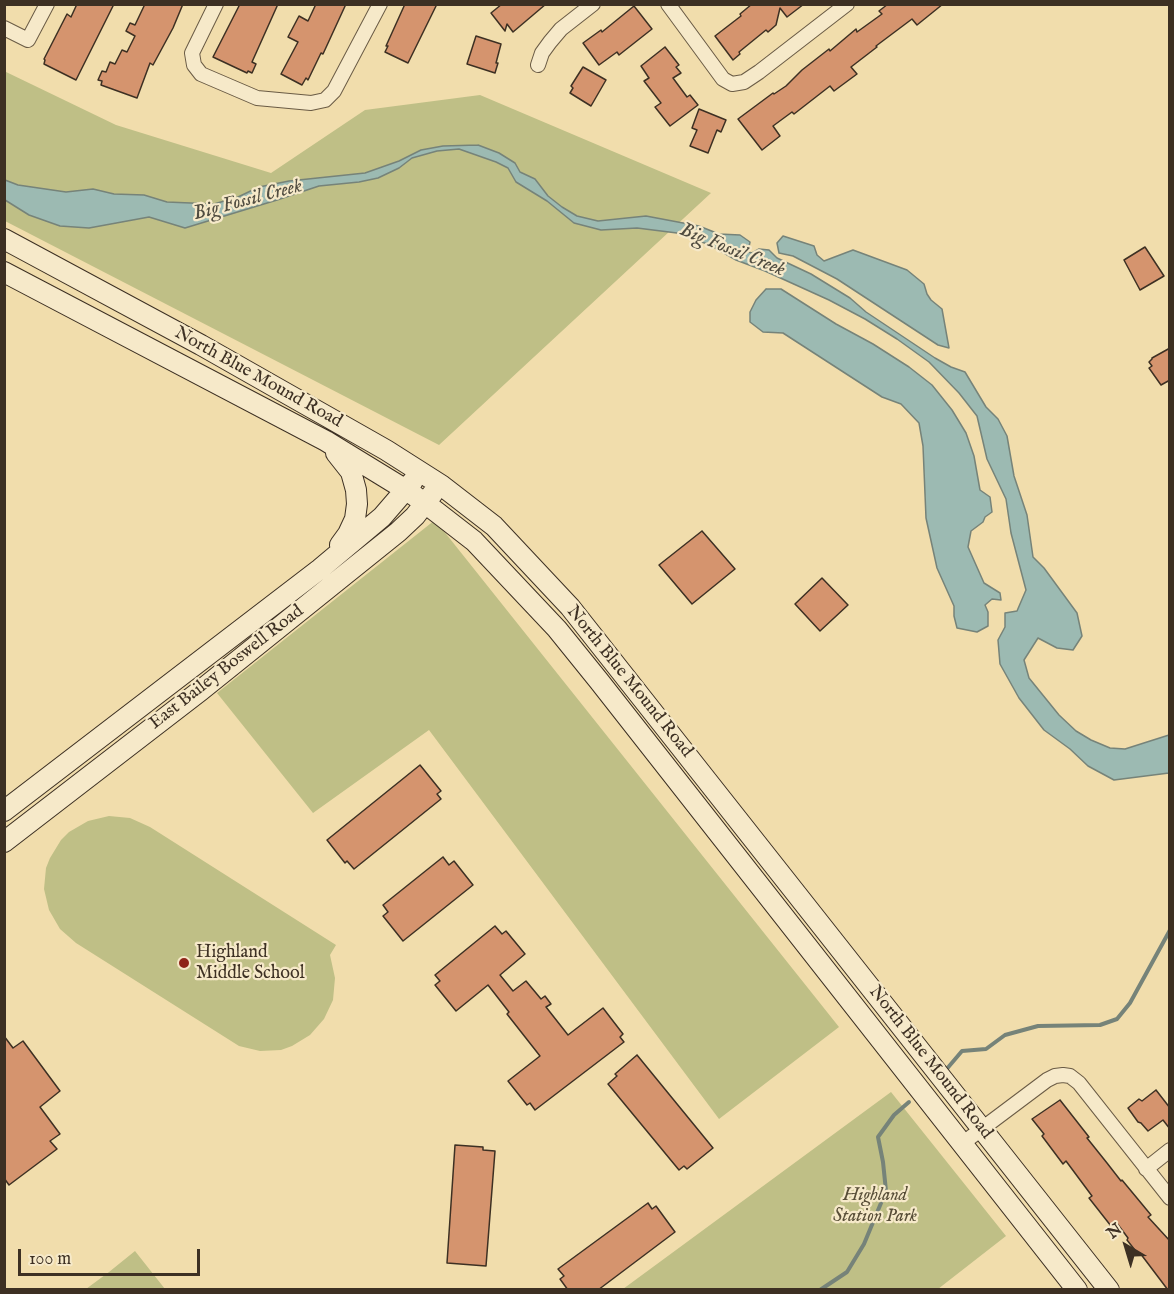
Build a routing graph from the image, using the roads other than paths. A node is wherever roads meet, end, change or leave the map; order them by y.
1 (47, 4) edge
2 (216, 4) edge
3 (380, 4) edge
4 (593, 4) edge
5 (668, 4) edge
6 (847, 4) edge
7 (4, 28) edge
8 (538, 65) dead end
9 (4, 239) edge
10 (4, 272) edge
11 (326, 441) junction
12 (420, 472) junction
13 (441, 485) junction
14 (406, 490) junction
15 (425, 503) junction
16 (320, 569) junction
17 (74, 757) junction
18 (4, 811) edge
19 (10, 838) edge
20 (723, 840) junction
21 (826, 932) junction
22 (981, 1128) junction
23 (963, 1143) junction
24 (1170, 1150) edge
25 (1146, 1169) junction
26 (1170, 1198) edge
27 (1077, 1290) edge
28 (1109, 1290) edge

1 - 7 street
2 - 3 street
4 - 8 street
5 - 6 street
9 - 12 main road, North Blue Mound Road
10 - 11 main road, North Blue Mound Road
11 - 14 main road, North Blue Mound Road
11 - 16 main road, North Blue Mound Road
12 - 13 main road, North Blue Mound Road
12 - 14 main road, East Bailey Boswell Road
13 - 15 main road, East Bailey Boswell Road
13 - 21 main road, North Blue Mound Road
14 - 15 main road, North Blue Mound Road
14 - 16 main road, East Bailey Boswell Road
15 - 19 main road, East Bailey Boswell Road
15 - 20 main road, North Blue Mound Road
16 - 17 main road, East Bailey Boswell Road
17 - 18 main road, East Bailey Boswell Road
17 - 19 main road
20 - 21 main road
20 - 23 main road, North Blue Mound Road
21 - 22 main road, North Blue Mound Road
22 - 23 street
22 - 25 street
22 - 28 main road, North Blue Mound Road
23 - 27 main road, North Blue Mound Road
24 - 25 street
25 - 26 street

